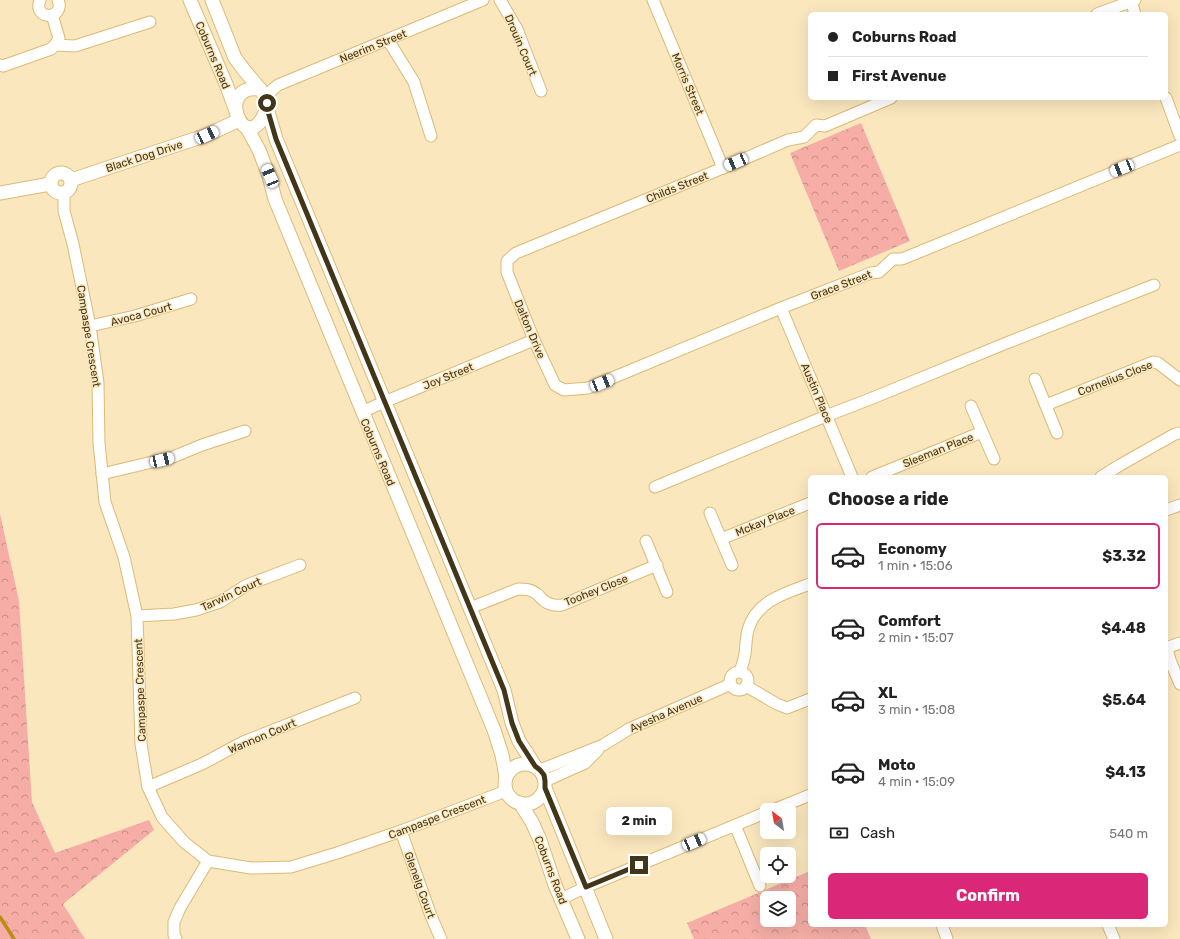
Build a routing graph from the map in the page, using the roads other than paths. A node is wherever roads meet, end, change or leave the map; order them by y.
1 (40, 0) edge
2 (190, 0) edge
3 (212, 0) edge
4 (483, 0) edge
5 (500, 0) edge
6 (653, 0) edge
7 (61, 1) edge
8 (1133, 1) edge
9 (1103, 12) edge
10 (1135, 12) edge
11 (52, 15) junction
12 (150, 22) dead end
13 (388, 40) junction
14 (55, 45) junction
15 (0, 65) edge
16 (541, 91) dead end
17 (264, 98) junction
18 (886, 100) edge
19 (1167, 100) edge
20 (241, 120) junction
21 (431, 136) dead end
22 (1180, 136) edge
23 (1180, 145) edge
24 (723, 168) junction
25 (71, 180) junction
26 (50, 184) junction
27 (0, 193) edge
28 (64, 193) junction
29 (507, 261) joint
30 (1154, 284) dead end
31 (191, 299) dead end
32 (781, 308) junction
33 (90, 326) junction
34 (534, 340) junction
35 (1035, 379) dead end
36 (1180, 380) edge
37 (564, 390) joint
38 (384, 402) junction
39 (971, 406) dead end
40 (1046, 406) junction
41 (362, 412) junction
42 (826, 416) junction
43 (244, 431) dead end
44 (982, 432) junction
45 (1057, 433) dead end
46 (1180, 433) edge
47 (994, 459) dead end
48 (102, 474) junction
49 (851, 475) edge
50 (877, 475) edge
51 (1104, 475) edge
52 (655, 487) dead end
53 (808, 504) edge
54 (1180, 505) edge
55 (1168, 509) edge
56 (710, 513) dead end
57 (721, 539) junction
58 (646, 541) dead end
59 (300, 564) dead end
60 (656, 565) junction
61 (732, 565) dead end
62 (808, 585) edge
63 (667, 592) dead end
64 (470, 608) junction
65 (137, 616) junction
66 (1180, 643) edge
67 (1168, 647) edge
68 (1168, 654) edge
69 (740, 672) junction
70 (731, 684) junction
71 (1180, 684) edge
72 (746, 686) junction
73 (355, 698) dead end
74 (808, 700) edge
75 (541, 776) junction
76 (506, 777) junction
77 (148, 786) junction
78 (506, 791) junction
79 (808, 795) edge
80 (520, 803) junction
81 (789, 803) edge
82 (760, 815) edge
83 (736, 825) junction
84 (401, 831) junction
85 (208, 861) junction
86 (760, 886) dead end
87 (586, 887) junction
88 (561, 899) junction
89 (943, 927) edge
90 (1109, 927) edge
91 (176, 939) edge
92 (441, 939) edge
93 (578, 939) edge
94 (606, 939) edge
95 (947, 939) edge
96 (1114, 939) edge

1 - 11 street
2 - 20 street, Coburns Road
3 - 17 street, Coburns Road
4 - 13 street, Neerim Street
5 - 16 street, Drouin Court
6 - 24 street, Morris Street
7 - 11 street
8 - 9 street
8 - 10 street
11 - 14 street
12 - 14 street
13 - 17 street, Neerim Street
13 - 21 street
14 - 15 street
17 - 20 street
17 - 20 street
17 - 38 street, Coburns Road
18 - 24 street, Childs Street
19 - 22 street
20 - 25 street, Black Dog Drive
20 - 41 street, Coburns Road
23 - 32 street, Grace Street
24 - 29 street, Childs Street
25 - 26 street
25 - 28 street
26 - 27 street
26 - 28 street
28 - 33 street, Campaspe Crescent
29 - 34 street, Dalton Drive
30 - 42 street
31 - 33 street, Avoca Court
32 - 37 street, Grace Street
32 - 42 street, Austin Place
33 - 48 street, Campaspe Crescent
34 - 37 street, Dalton Drive
34 - 38 street, Joy Street
35 - 40 street
36 - 40 street, Cornelius Close
38 - 41 street, Joy Street
38 - 64 street, Coburns Road
39 - 44 street, Sleeman Place
40 - 45 street
41 - 76 street, Coburns Road
42 - 49 street, Austin Place
42 - 52 street
43 - 48 street
44 - 47 street, Sleeman Place
44 - 50 street, Sleeman Place
46 - 51 street
48 - 65 street, Campaspe Crescent
53 - 57 street, Mckay Place
54 - 55 street
56 - 57 street, Mckay Place
57 - 61 street, Mckay Place
58 - 60 street
59 - 65 street, Tarwin Court
60 - 63 street
60 - 64 street, Toohey Close
62 - 69 street, Ayesha Avenue
64 - 75 street, Coburns Road
65 - 77 street, Campaspe Crescent
66 - 67 street
68 - 71 street
69 - 70 street, Ayesha Avenue
69 - 72 street
70 - 72 street
70 - 75 street, Ayesha Avenue
72 - 74 street
73 - 77 street, Wannon Court
75 - 76 street
75 - 80 street
75 - 87 street, Coburns Road
76 - 78 street
77 - 85 street, Campaspe Crescent
78 - 80 street
78 - 84 street, Campaspe Crescent
79 - 81 street
80 - 88 street, Coburns Road
82 - 83 street
83 - 86 street
83 - 87 street
84 - 85 street, Campaspe Crescent
84 - 92 street, Glenelg Court
85 - 91 street
87 - 88 street
87 - 94 street, Coburns Road
88 - 93 street, Coburns Road
89 - 95 street
90 - 96 street

